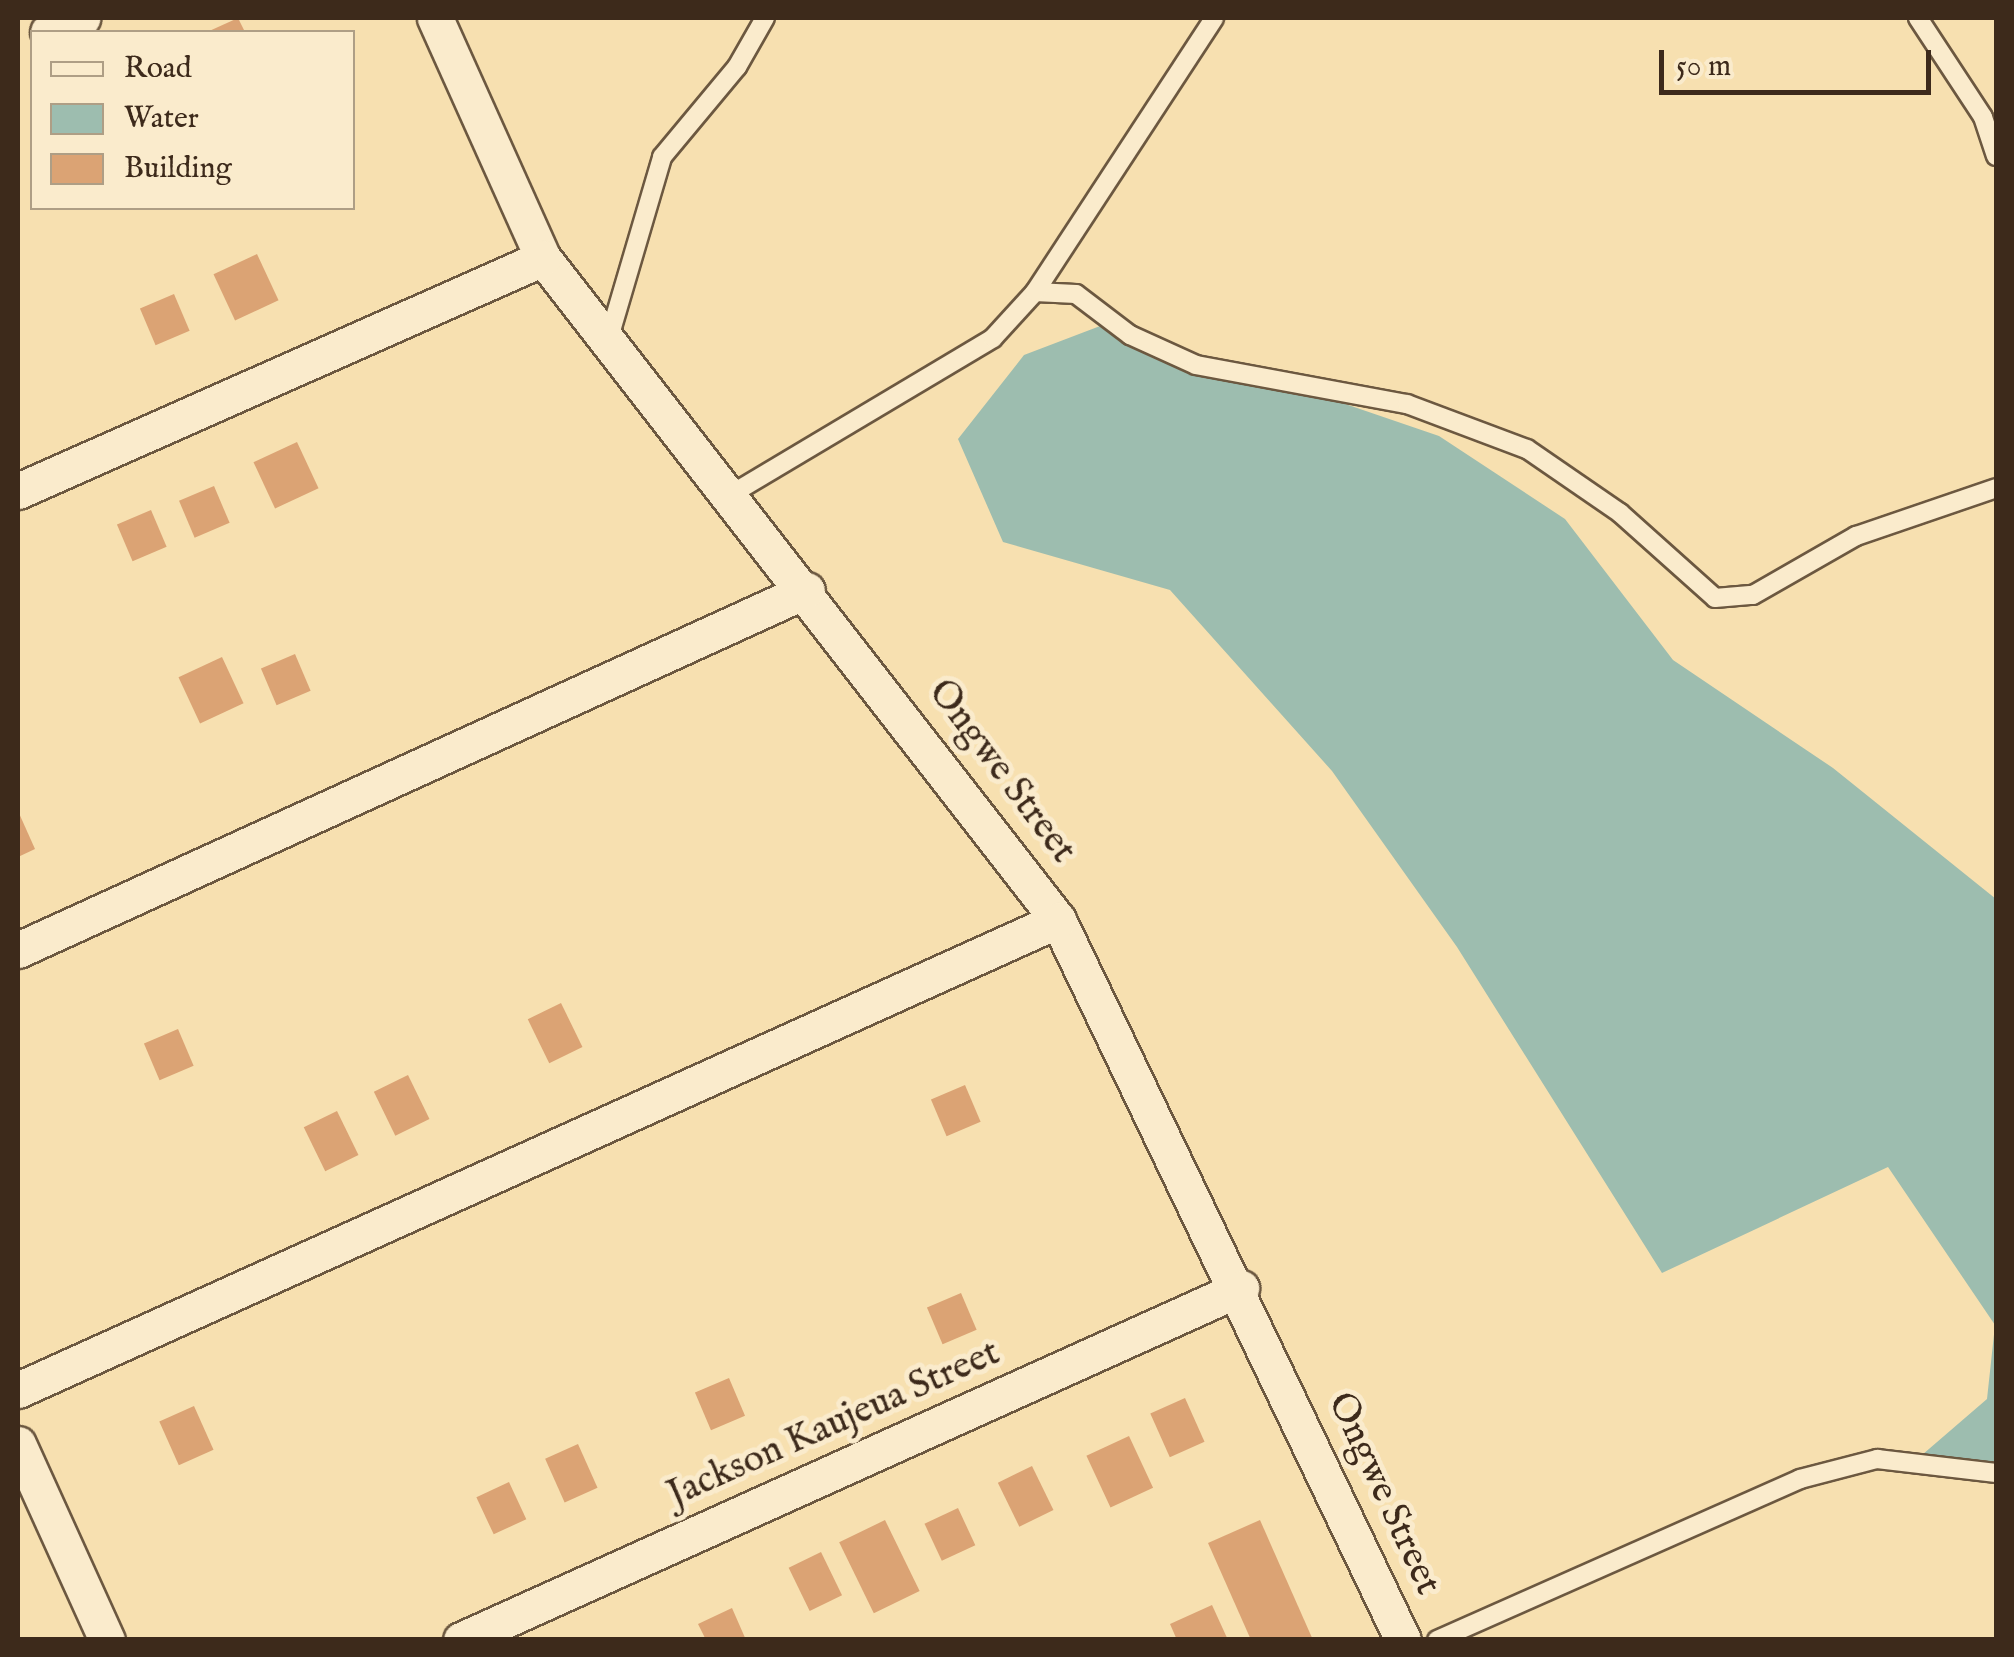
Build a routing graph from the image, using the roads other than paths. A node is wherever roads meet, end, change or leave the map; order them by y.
1 (82, 18) edge
2 (435, 18) edge
3 (765, 18) edge
4 (1214, 18) edge
5 (1918, 18) edge
6 (53, 30) edge
7 (1996, 156) edge
8 (543, 258) junction
9 (1035, 292) junction
10 (608, 341) junction
11 (1996, 488) edge
12 (18, 490) edge
13 (730, 496) junction
14 (807, 590) junction
15 (1058, 920) junction
16 (18, 950) edge
17 (1241, 1288) junction
18 (18, 1390) edge
19 (18, 1444) edge
20 (1996, 1472) edge
21 (107, 1640) edge
22 (460, 1640) edge
23 (1402, 1640) edge
24 (1437, 1640) edge

1 - 6 street
2 - 8 street, Ongwe Street
3 - 10 lane
4 - 9 lane
5 - 7 lane
8 - 10 street, Ongwe Street
8 - 12 street
9 - 11 lane
9 - 13 lane
10 - 13 street, Ongwe Street
13 - 14 street, Ongwe Street
14 - 15 street, Ongwe Street
14 - 16 street
15 - 17 street, Ongwe Street
15 - 18 street
17 - 22 street, Jackson Kaujeua Street
17 - 23 street, Ongwe Street
19 - 21 street
20 - 24 lane

